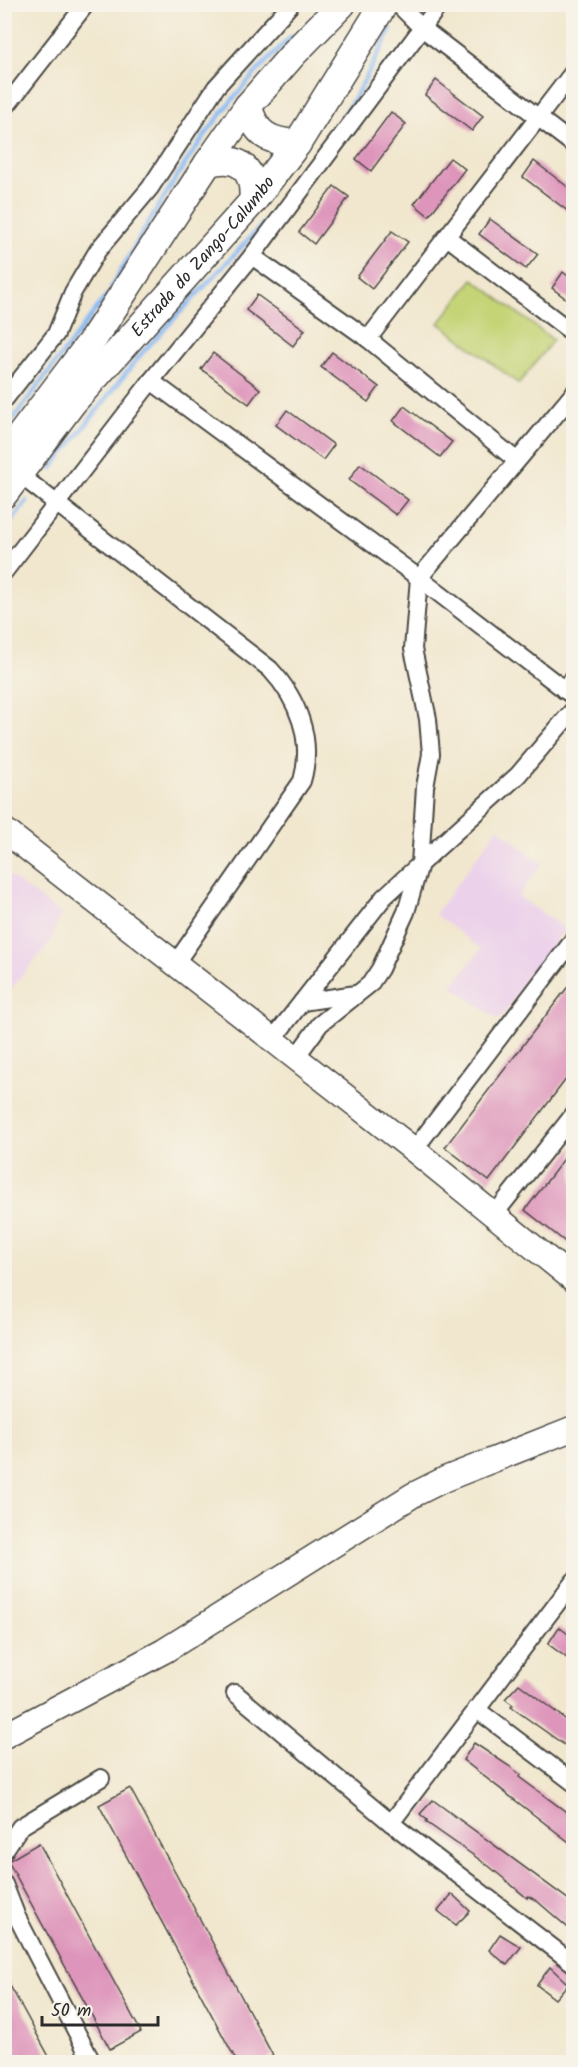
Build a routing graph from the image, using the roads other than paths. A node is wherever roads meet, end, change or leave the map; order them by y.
1 (86, 4) edge
2 (291, 4) edge
3 (342, 4) edge
4 (384, 4) edge
5 (398, 4) edge
6 (440, 4) edge
7 (422, 28) junction
8 (573, 71) edge
9 (248, 106) junction
10 (4, 109) edge
11 (539, 118) junction
12 (297, 144) junction
13 (573, 145) edge
14 (208, 163) junction
15 (253, 201) junction
16 (447, 237) junction
17 (252, 256) junction
18 (573, 334) edge
19 (368, 339) junction
20 (151, 381) junction
21 (573, 393) edge
22 (4, 400) edge
23 (516, 460) junction
24 (21, 481) edge
25 (57, 503) junction
26 (4, 572) edge
27 (419, 578) junction
28 (570, 688) edge
29 (573, 709) edge
30 (4, 830) edge
31 (420, 864) junction
32 (573, 939) edge
33 (175, 964) junction
34 (327, 970) junction
35 (357, 994) junction
36 (323, 999) junction
37 (302, 1002) junction
38 (320, 1024) junction
39 (273, 1039) junction
40 (296, 1057) junction
41 (573, 1114) edge
42 (414, 1150) junction
43 (494, 1215) junction
44 (573, 1280) edge
45 (573, 1428) edge
46 (573, 1584) edge
47 (236, 1693) dead end
48 (476, 1709) junction
49 (4, 1736) edge
50 (101, 1778) dead end
51 (573, 1783) edge
52 (391, 1822) junction
53 (4, 1851) edge
54 (4, 1884) edge
55 (573, 1964) edge
56 (92, 2062) edge

1 - 10 street
2 - 22 street
3 - 9 main road
4 - 12 main road, Estrada do Zango-Calumbo
5 - 7 street
6 - 7 street
7 - 11 street
7 - 17 street
8 - 11 street
9 - 12 main road
9 - 14 main road
11 - 13 street
11 - 16 street
12 - 15 main road, Estrada do Zango-Calumbo
14 - 15 main road
14 - 24 main road
15 - 24 main road, Estrada do Zango-Calumbo
16 - 18 street
16 - 19 street
17 - 19 street
17 - 20 street
19 - 23 street
20 - 25 street
20 - 27 street
21 - 23 street
23 - 27 street
24 - 25 street
25 - 26 street
25 - 33 street
27 - 28 street
27 - 31 street
29 - 31 street
30 - 33 street
31 - 34 street
31 - 35 street
32 - 42 street
33 - 39 street
34 - 36 street
34 - 37 street
35 - 36 street
35 - 38 street
36 - 37 street
36 - 38 street
37 - 39 street
38 - 40 street
39 - 40 street
40 - 42 street
41 - 43 street
42 - 43 street
43 - 44 street
45 - 49 street
46 - 48 street
47 - 52 street
48 - 51 street
48 - 52 street
50 - 53 street
52 - 55 street
54 - 56 street

